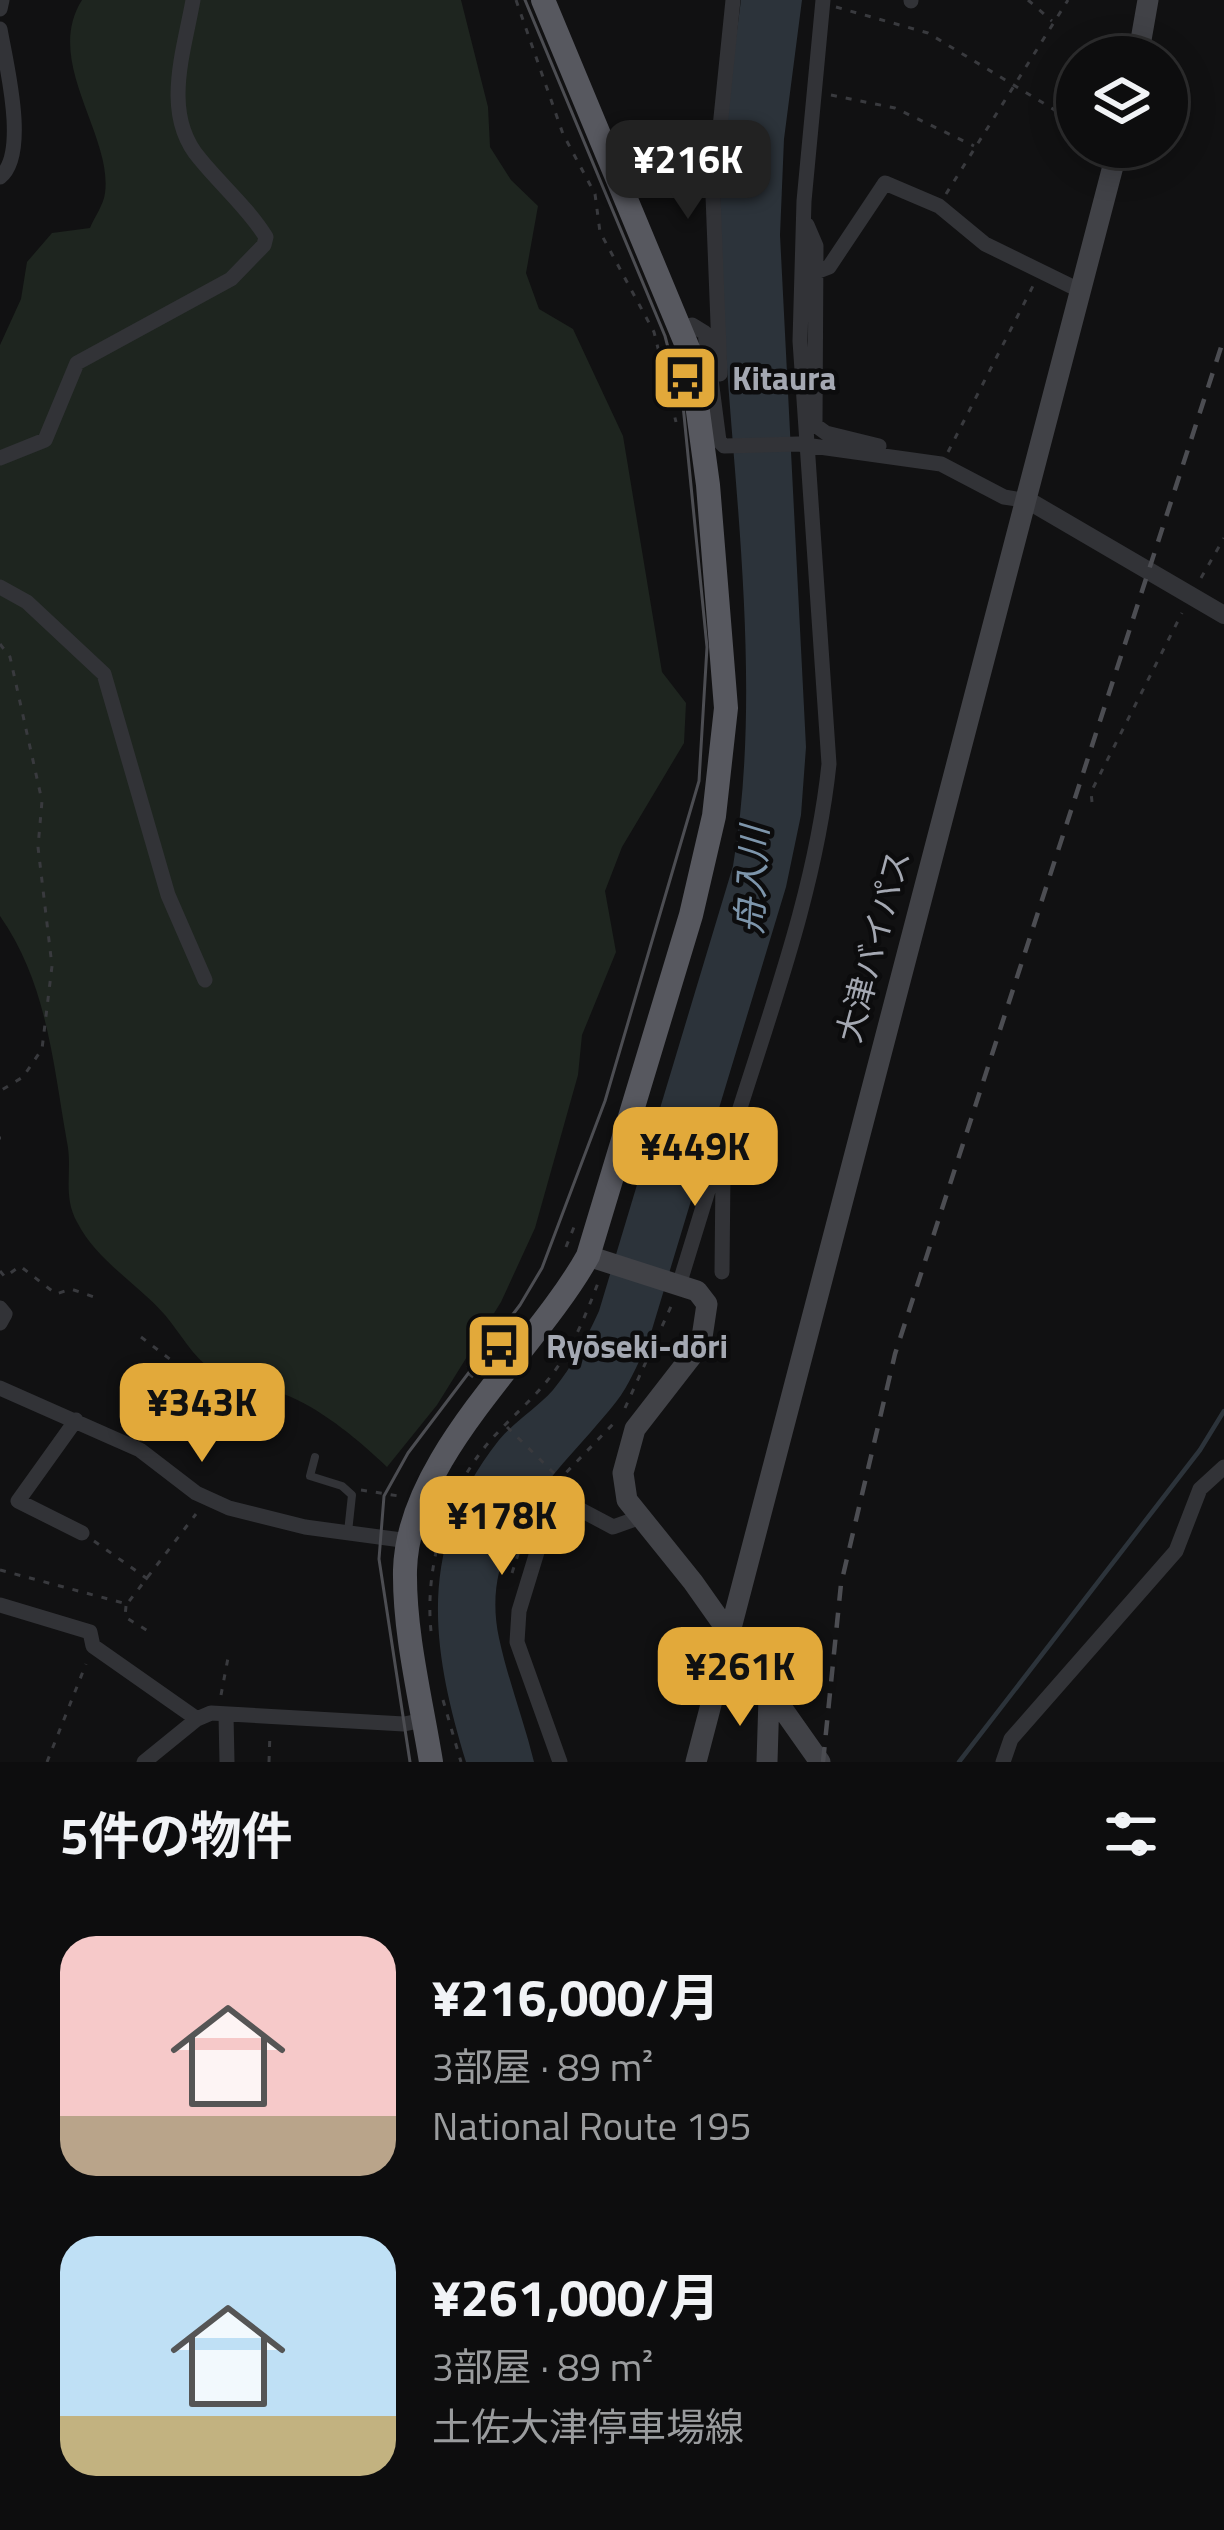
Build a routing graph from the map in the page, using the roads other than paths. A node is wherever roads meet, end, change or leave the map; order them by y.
1 (2, 0) edge
2 (194, 0) edge
3 (543, 0) edge
4 (733, 0) edge
5 (1148, 0) edge
6 (823, 2) edge
7 (0, 9) edge
8 (0, 29) edge
9 (1142, 36) edge
10 (6, 108) edge
11 (1113, 168) edge
12 (0, 178) edge
13 (804, 219) junction
14 (816, 272) junction
15 (1082, 291) junction
16 (680, 328) junction
17 (803, 445) junction
18 (726, 447) junction
19 (0, 458) edge
20 (938, 464) junction
21 (1029, 501) junction
22 (0, 587) edge
23 (1224, 615) edge
24 (205, 980) dead end
25 (725, 1156) junction
26 (602, 1260) junction
27 (722, 1272) dead end
28 (676, 1284) junction
29 (0, 1308) edge
30 (0, 1324) edge
31 (0, 1386) edge
32 (76, 1420) junction
33 (315, 1457) dead end
34 (1224, 1467) edge
35 (640, 1517) junction
36 (82, 1533) road end
37 (347, 1533) junction
38 (409, 1540) junction
39 (0, 1606) edge
40 (728, 1635) junction
41 (769, 1697) junction
42 (223, 1715) junction
43 (197, 1718) junction
44 (424, 1720) junction
45 (144, 1762) edge
46 (227, 1762) edge
47 (431, 1762) edge
48 (560, 1762) edge
49 (696, 1762) edge
50 (767, 1762) edge
51 (820, 1762) edge
52 (1003, 1762) edge

1 - 7 street
2 - 19 street
3 - 16 highway
4 - 18 street
5 - 9 main road
6 - 13 street
8 - 10 street
10 - 12 street
11 - 15 main road, 大津バイパス
13 - 14 street
13 - 17 street
14 - 15 street
14 - 20 street
15 - 21 main road, 大津バイパス
16 - 18 street
16 - 26 highway
17 - 18 street
17 - 20 street
17 - 25 street
20 - 21 street
21 - 23 street
21 - 40 main road, 大津バイパス
22 - 24 street
25 - 27 street
25 - 28 street
26 - 28 main road
26 - 38 highway
28 - 35 main road
29 - 30 street
31 - 32 street
32 - 36 street
32 - 37 street
33 - 37 lane
34 - 52 street
35 - 40 main road
35 - 48 street
37 - 38 street
38 - 44 highway
39 - 43 street
40 - 41 main road
40 - 49 main road, 大津バイパス
41 - 50 main road
41 - 51 main road
42 - 43 street
42 - 44 street
42 - 46 street
43 - 45 street
44 - 47 highway

